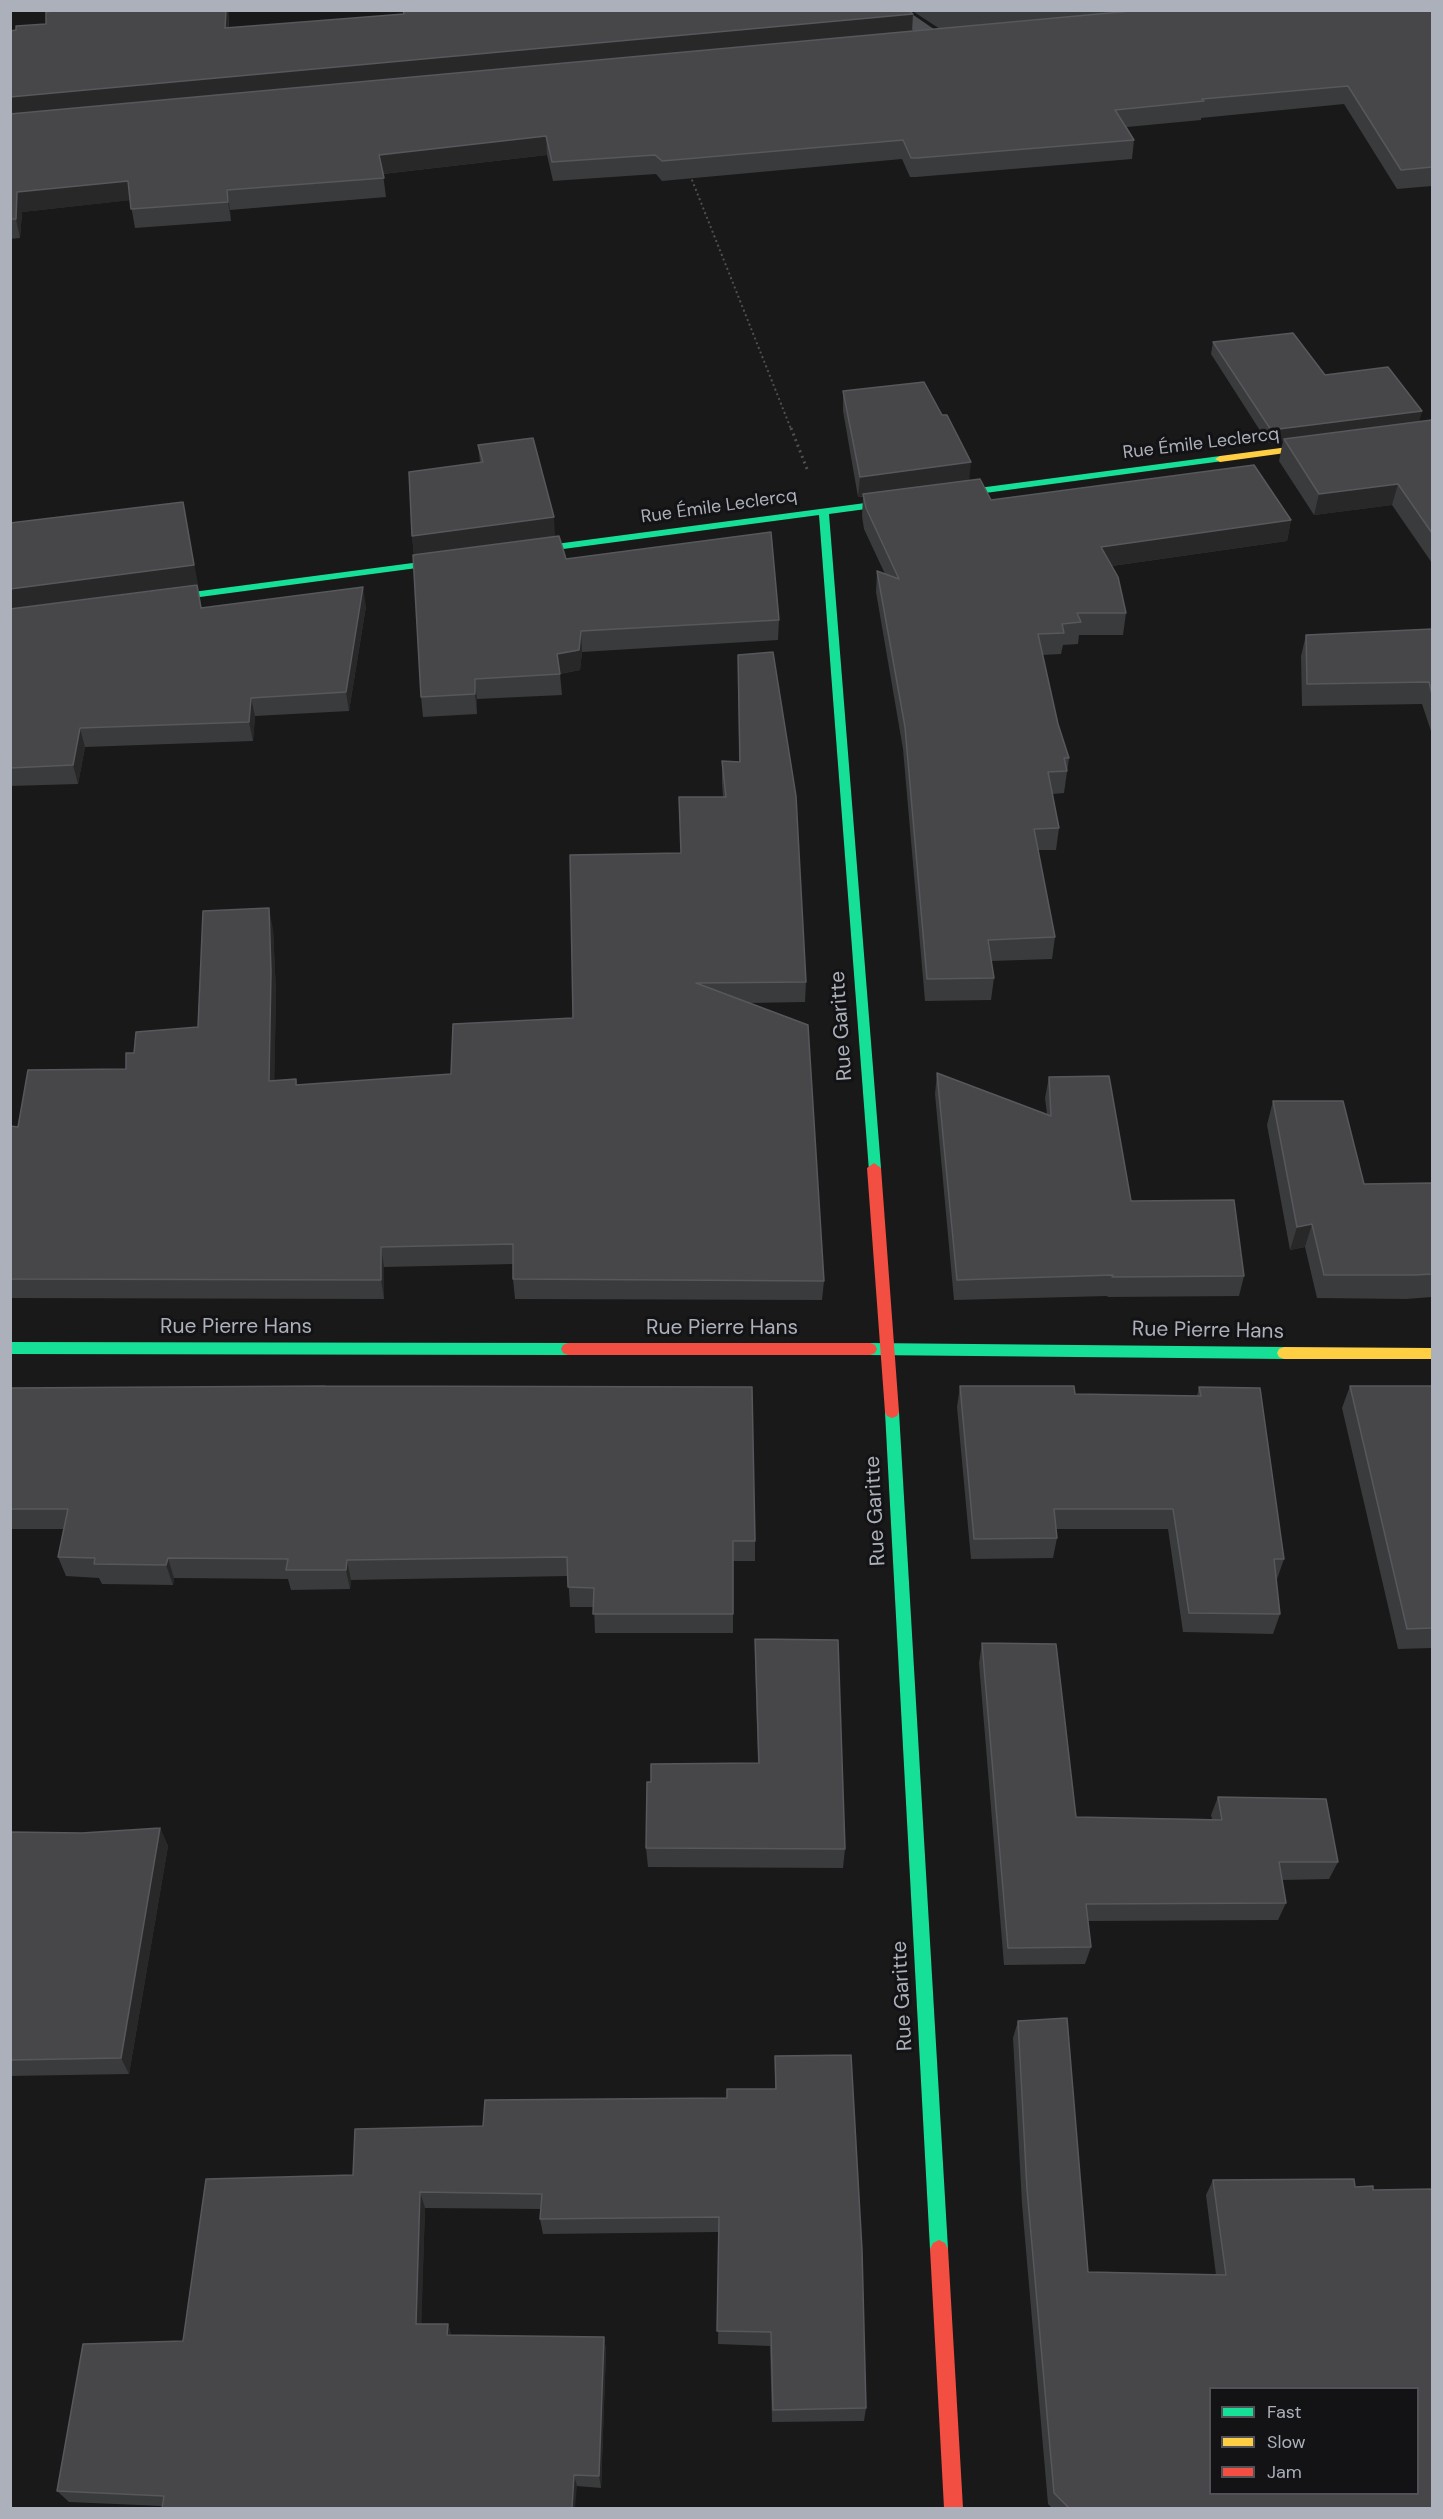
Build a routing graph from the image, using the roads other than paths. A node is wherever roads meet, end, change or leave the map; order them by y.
1 (892, 10) edge
2 (960, 36) edge
3 (937, 38) junction
4 (904, 41) edge
5 (1339, 444) edge
6 (824, 511) junction
7 (506, 553) edge
8 (470, 558) edge
9 (140, 602) edge
10 (10, 1348) edge
11 (888, 1349) junction
12 (1432, 1354) edge
13 (954, 2508) edge

1 - 3 street
2 - 3 street
3 - 4 street
5 - 6 street, Rue Émile Leclercq
6 - 7 street, Rue Émile Leclercq
6 - 11 street, Rue Garitte
8 - 9 street
10 - 11 street, Rue Pierre Hans
11 - 12 street, Rue Pierre Hans
11 - 13 street, Rue Garitte

